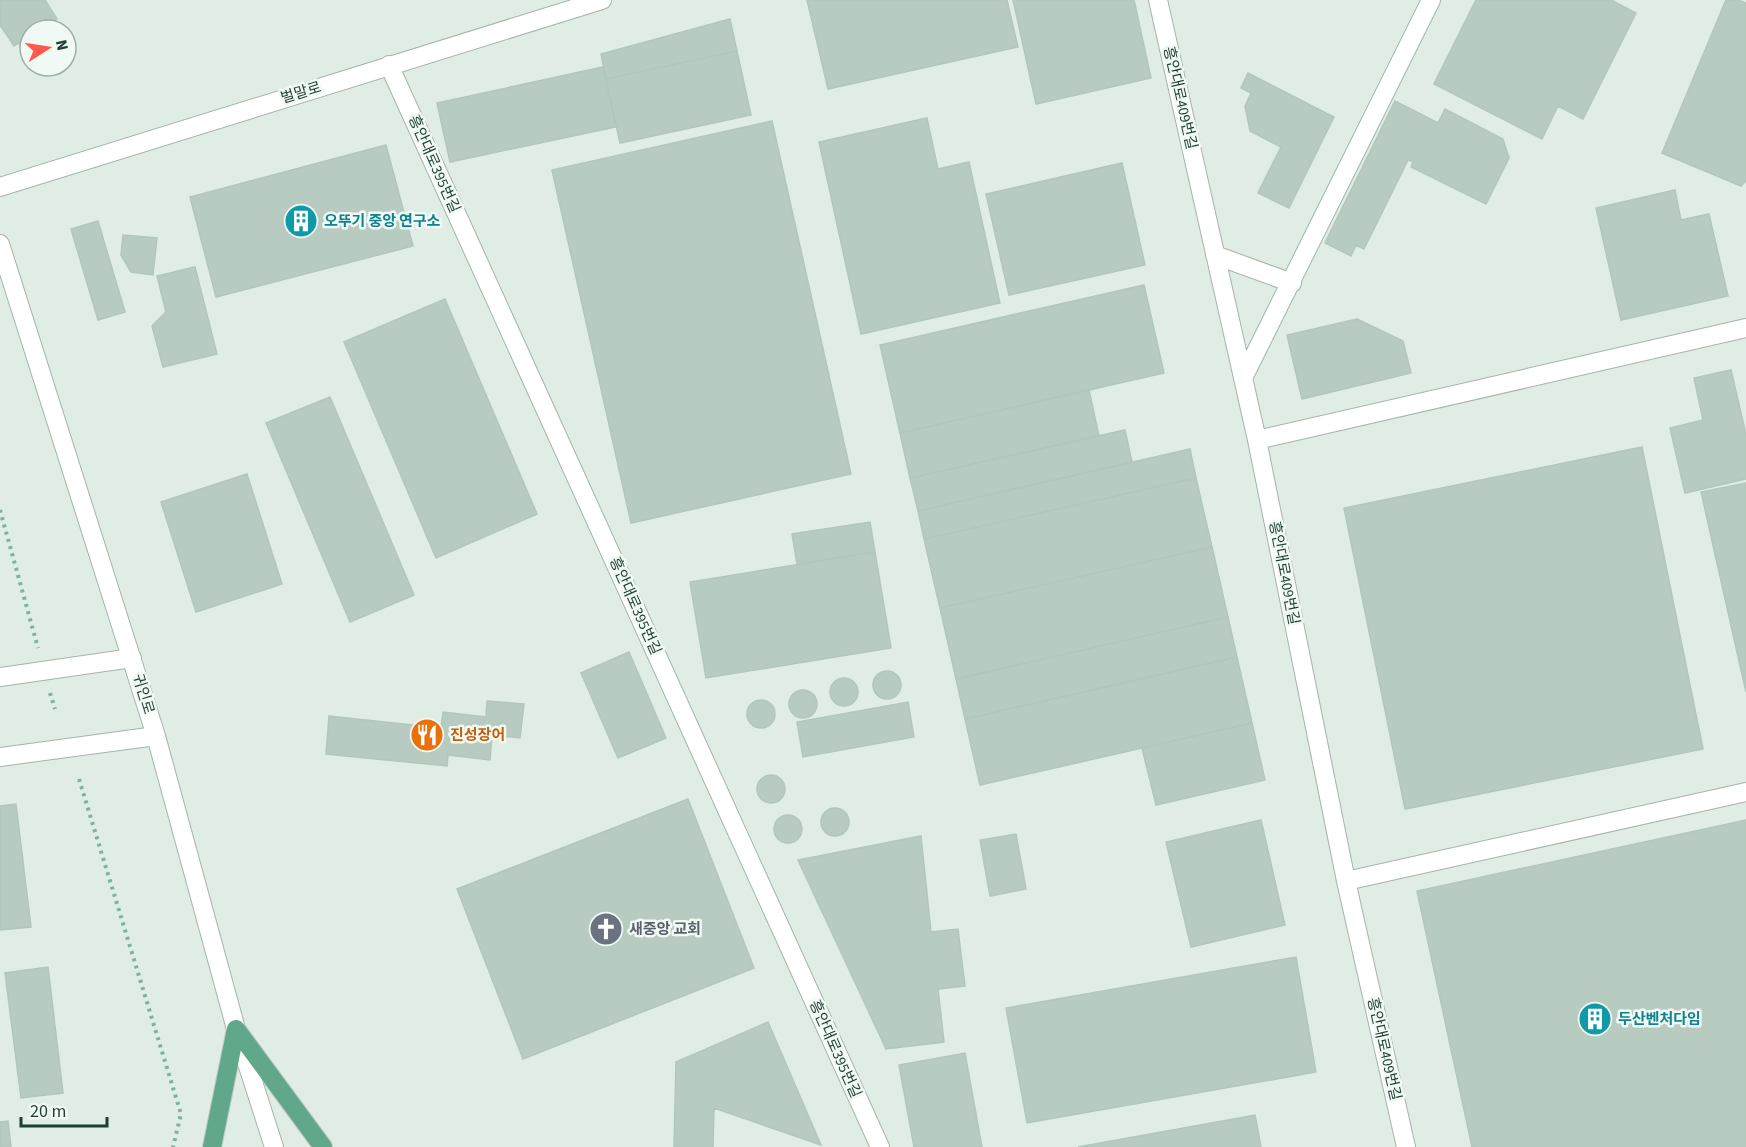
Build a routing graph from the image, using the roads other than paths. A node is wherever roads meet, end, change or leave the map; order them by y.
1 (602, 0) edge
2 (1158, 0) edge
3 (1431, 0) edge
4 (389, 65) junction
5 (0, 187) edge
6 (0, 244) edge
7 (1215, 255) junction
8 (1292, 283) junction
9 (1746, 328) edge
10 (1243, 378) junction
11 (1257, 440) junction
12 (132, 658) junction
13 (0, 677) edge
14 (156, 736) junction
15 (0, 757) edge
16 (1746, 792) edge
17 (1346, 882) junction
18 (236, 1029) junction
19 (212, 1147) edge
20 (274, 1147) edge
21 (322, 1147) edge
22 (880, 1147) edge
23 (1406, 1147) edge

1 - 4 street, 벌말로
2 - 7 street, 흥안대로409번길
3 - 8 street
4 - 5 street, 벌말로
4 - 22 street, 흥안대로395번길
6 - 12 street, 귀인로
7 - 8 street
7 - 10 street, 흥안대로409번길
8 - 10 street
9 - 11 street
10 - 11 street, 흥안대로409번길
11 - 17 street, 흥안대로409번길
12 - 13 street
12 - 14 street, 귀인로
14 - 15 street
14 - 18 street, 귀인로
16 - 17 street
17 - 23 street, 흥안대로409번길
18 - 19 main road
18 - 20 street, 귀인로
18 - 21 main road

